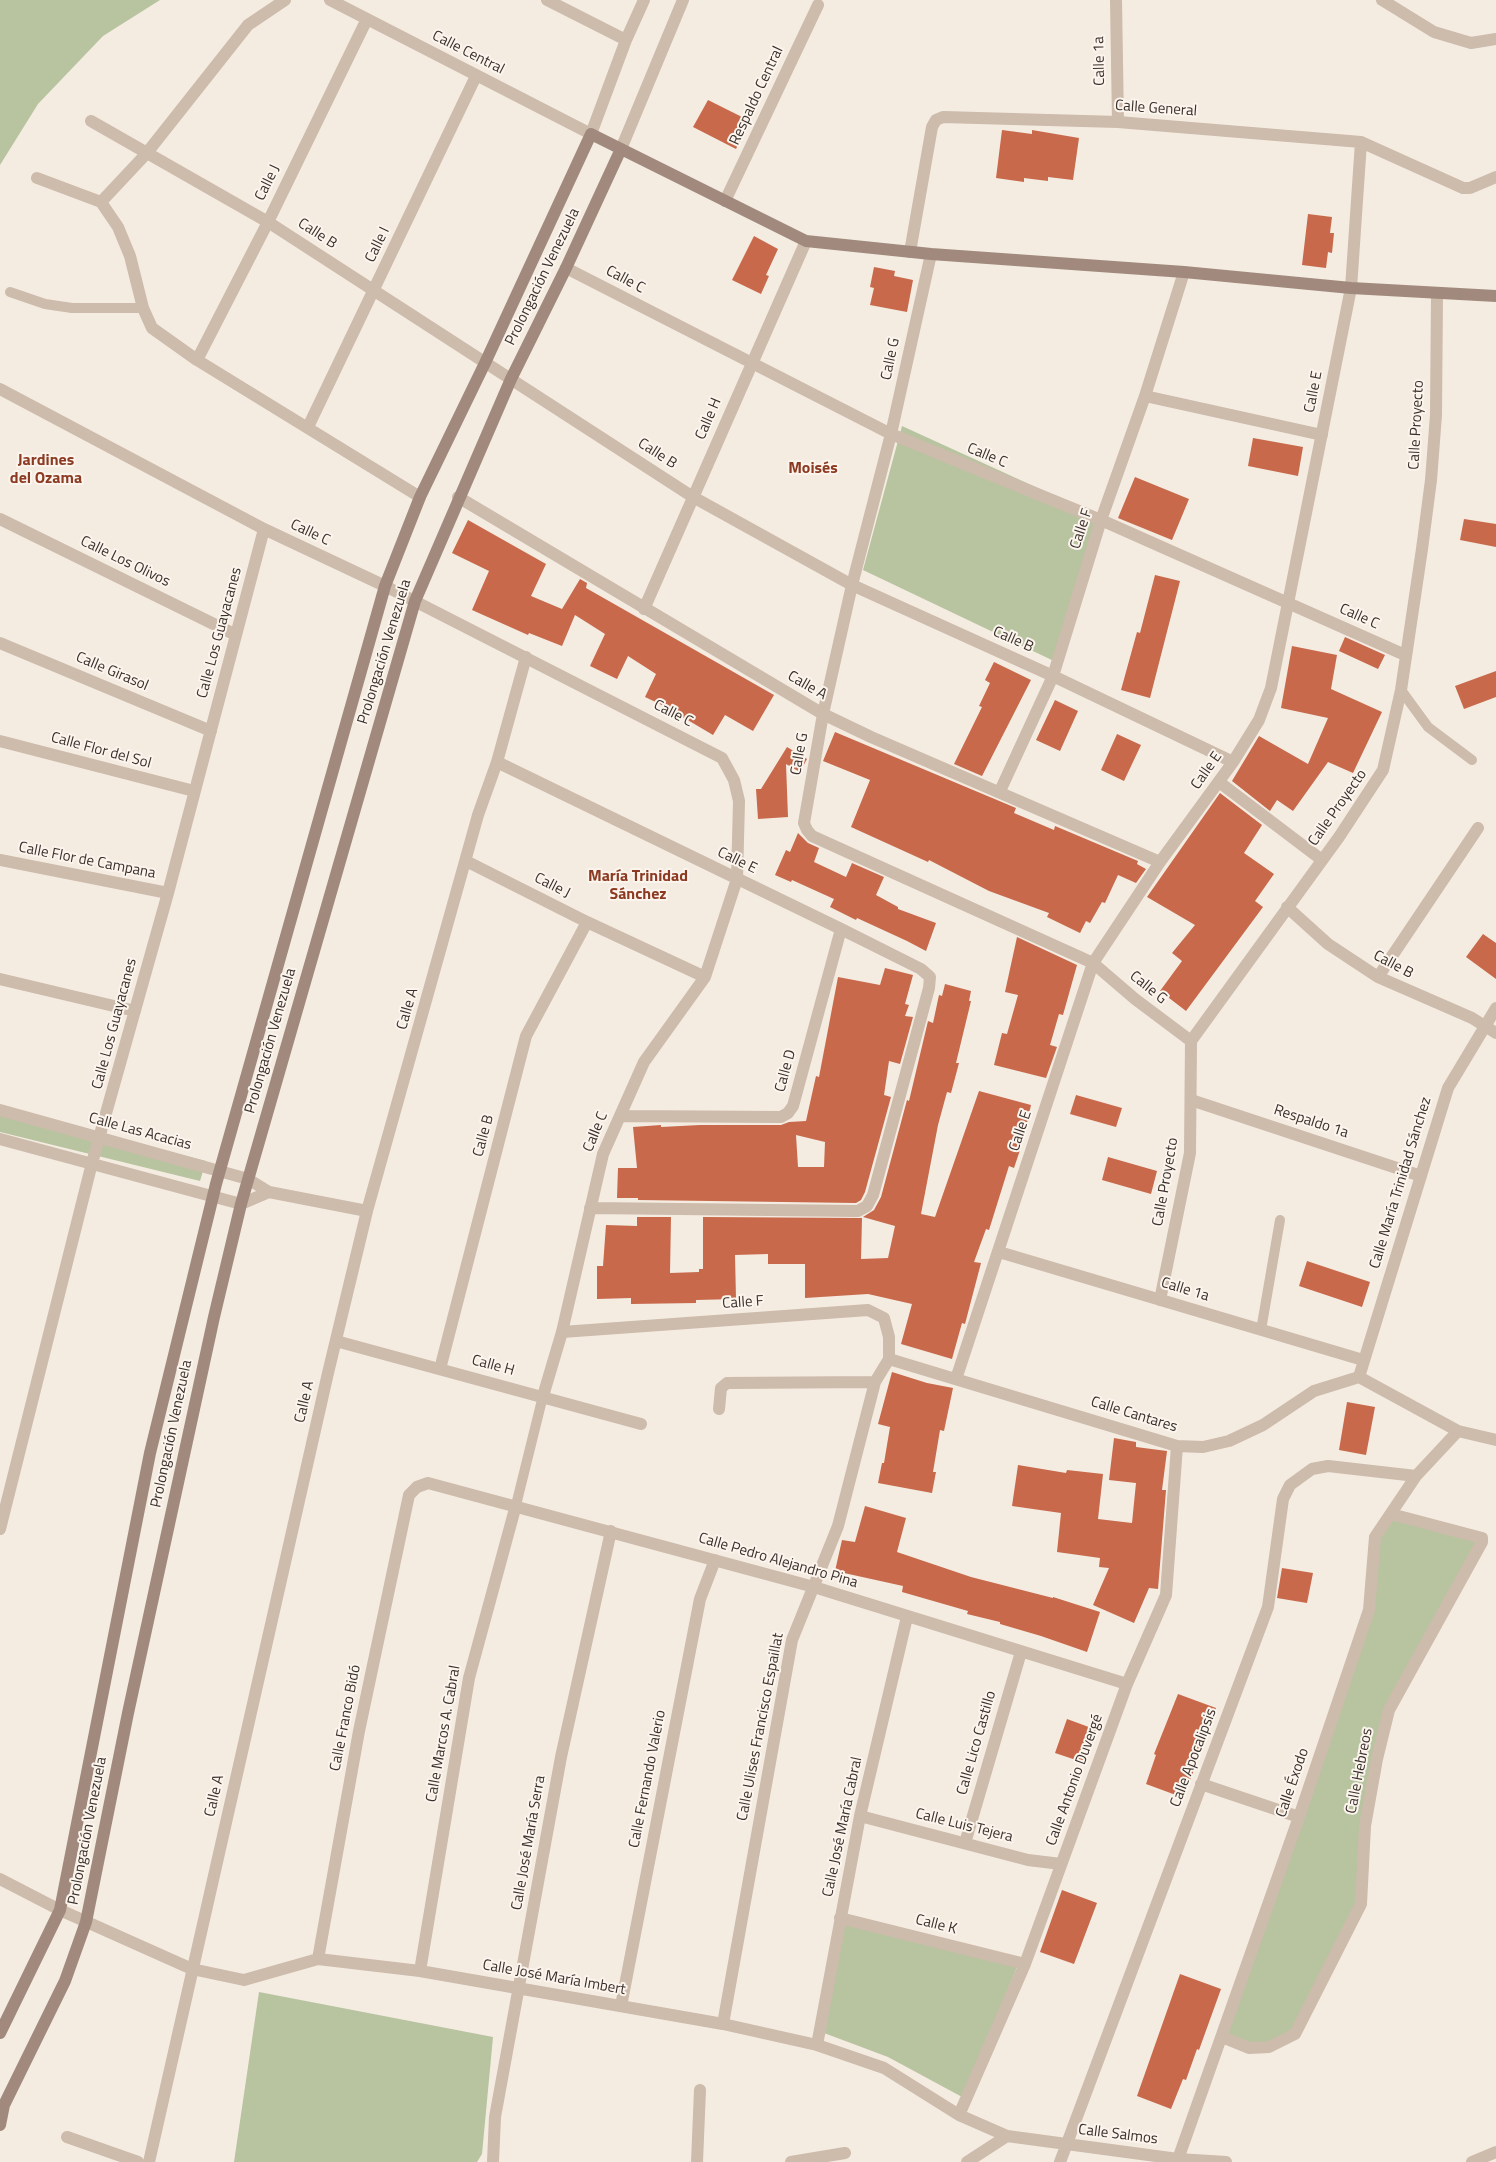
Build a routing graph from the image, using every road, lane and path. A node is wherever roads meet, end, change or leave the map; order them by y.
1 (285, 0) edge
2 (330, 0) edge
3 (548, 0) edge
4 (644, 0) edge
5 (683, 0) edge
6 (1116, 0) edge
7 (1382, 0) edge
8 (818, 5) dead end
9 (366, 19) junction
10 (1496, 39) edge
11 (626, 40) junction
12 (476, 76) junction
13 (91, 121) dead end
14 (1118, 122) junction
15 (591, 134) junction
16 (1361, 142) junction
17 (621, 149) junction
18 (146, 154) junction
19 (1496, 177) edge
20 (37, 178) dead end
21 (726, 201) junction
22 (101, 202) junction
23 (268, 222) junction
24 (806, 241) junction
25 (910, 252) junction
26 (931, 254) junction
27 (566, 268) junction
28 (1184, 272) junction
29 (1352, 288) junction
30 (374, 290) junction
31 (10, 292) dead end
32 (1437, 294) junction
33 (1496, 296) edge
34 (143, 308) junction
35 (197, 360) junction
36 (485, 363) junction
37 (751, 363) junction
38 (511, 379) junction
39 (0, 389) edge
40 (1145, 396) junction
41 (308, 427) junction
42 (892, 434) junction
43 (1322, 435) junction
44 (420, 497) junction
45 (693, 497) junction
46 (458, 498) junction
47 (0, 519) edge
48 (1102, 520) junction
49 (264, 529) junction
50 (852, 585) junction
51 (385, 586) junction
52 (415, 601) junction
53 (1287, 603) junction
54 (644, 609) junction
55 (236, 635) junction
56 (0, 643) edge
57 (1405, 655) junction
58 (526, 657) junction
59 (1053, 676) junction
60 (1401, 690) junction
61 (823, 714) junction
62 (211, 731) junction
63 (0, 741) edge
64 (1472, 760) dead end
65 (497, 762) junction
66 (1233, 762) junction
67 (1219, 782) junction
68 (1000, 791) junction
69 (194, 792) junction
70 (1478, 828) dead end
71 (0, 860) edge
72 (1322, 860) junction
73 (466, 861) junction
74 (1160, 862) junction
75 (737, 879) junction
76 (168, 894) junction
77 (1287, 907) junction
78 (587, 922) junction
79 (841, 929) junction
80 (1093, 963) junction
81 (706, 977) junction
82 (1378, 977) junction
83 (0, 979) edge
84 (1496, 1008) edge
85 (135, 1011) junction
86 (1485, 1026) junction
87 (1496, 1033) edge
88 (1191, 1041) junction
89 (1191, 1100) junction
90 (0, 1110) edge
91 (620, 1116) junction
92 (100, 1138) junction
93 (0, 1139) edge
94 (92, 1164) junction
95 (220, 1171) junction
96 (1421, 1176) junction
97 (248, 1179) junction
98 (269, 1192) junction
99 (213, 1197) junction
100 (241, 1204) junction
101 (590, 1208) junction
102 (367, 1212) junction
103 (1280, 1220) dead end
104 (999, 1252) junction
105 (1160, 1300) junction
106 (1261, 1330) junction
107 (562, 1332) junction
108 (336, 1341) junction
109 (889, 1359) junction
110 (1363, 1360) junction
111 (440, 1369) junction
112 (1359, 1377) junction
113 (956, 1378) junction
114 (875, 1382) junction
115 (542, 1396) junction
116 (719, 1409) dead end
117 (641, 1424) dead end
118 (1458, 1431) junction
119 (1496, 1440) edge
120 (1177, 1446) junction
121 (1416, 1476) junction
122 (417, 1487) joint
123 (516, 1505) junction
124 (2, 1507) edge
125 (1391, 1514) junction
126 (0, 1529) edge
127 (611, 1531) junction
128 (715, 1560) junction
129 (814, 1586) junction
130 (907, 1617) junction
131 (1021, 1652) junction
132 (1127, 1684) junction
133 (1201, 1784) junction
134 (860, 1816) junction
135 (1299, 1817) junction
136 (965, 1843) junction
137 (1061, 1864) junction
138 (0, 1879) edge
139 (60, 1910) junction
140 (840, 1918) junction
141 (86, 1922) junction
142 (318, 1959) junction
143 (1024, 1964) junction
144 (192, 1969) junction
145 (420, 1971) junction
146 (520, 1988) junction
147 (621, 2006) junction
148 (723, 2024) junction
149 (0, 2033) edge
150 (1222, 2036) junction
151 (817, 2045) junction
152 (700, 2090) dead end
153 (959, 2115) junction
154 (0, 2125) edge
155 (1007, 2136) junction
156 (67, 2137) dead end
157 (1066, 2145) junction
158 (1496, 2152) edge
159 (845, 2153) dead end
160 (1178, 2161) edge
161 (138, 2162) edge
162 (149, 2162) edge
163 (492, 2162) edge
164 (697, 2162) edge
165 (791, 2162) edge
166 (967, 2162) edge
167 (1060, 2162) edge
168 (1226, 2162) edge
169 (1472, 2162) edge

1 - 18 street
2 - 9 street, Calle Central
3 - 11 street
4 - 11 street, Prolongación Venezuela
5 - 17 street, Prolongación Venezuela
6 - 14 street, Calle 1a
7 - 10 street
8 - 21 street, Respaldo Central
9 - 12 street, Calle Central
9 - 23 street, Calle J
11 - 15 street, Prolongación Venezuela
12 - 15 street, Calle Central
12 - 30 street, Calle I
13 - 18 street, Calle B
14 - 16 street, Calle General
14 - 25 street, Calle General
15 - 17 street
15 - 36 street, Prolongación Venezuela
16 - 19 street, Calle General
16 - 29 street, Calle E
17 - 21 street
17 - 27 street, Prolongación Venezuela
18 - 22 street
18 - 23 street, Calle B
20 - 22 street
21 - 24 street
22 - 34 street
23 - 30 street, Calle B
23 - 35 street, Calle J
24 - 25 street
24 - 37 street, Calle H
25 - 26 street
26 - 28 street
26 - 42 street, Calle G
27 - 37 street, Calle C
27 - 38 street, Prolongación Venezuela
28 - 29 street
28 - 40 street, Calle F
29 - 32 street
29 - 43 street, Calle E
30 - 36 street, Calle B
30 - 41 street, Calle I
31 - 34 lane
32 - 33 street
32 - 57 street, Calle Proyecto
34 - 35 street
35 - 41 street
36 - 38 street, Calle B
36 - 44 street, Prolongación Venezuela
37 - 42 street, Calle C
37 - 45 street, Calle H
38 - 45 street, Calle B
38 - 46 street, Prolongación Venezuela
39 - 49 street, Calle C
40 - 43 street
40 - 48 street, Calle F
41 - 44 street
42 - 48 street, Calle C
42 - 50 street, Calle G
43 - 53 street, Calle E
44 - 51 street, Prolongación Venezuela
45 - 50 street, Calle B
45 - 54 street, Calle H
46 - 52 street, Prolongación Venezuela
46 - 54 street, Calle A
47 - 55 street, Calle Los Olivos
48 - 53 street, Calle C
48 - 59 street, Calle F
49 - 51 street, Calle C
49 - 55 street, Calle Los Guayacanes
50 - 59 street, Calle B
50 - 61 street, Calle G
51 - 52 street, Calle C
51 - 95 street, Prolongación Venezuela
52 - 58 street, Calle C
52 - 97 street, Prolongación Venezuela
53 - 57 street, Calle C
53 - 66 street, Calle E
54 - 61 street, Calle A
55 - 62 street, Calle Los Guayacanes
56 - 62 street, Calle Girasol
57 - 60 street, Calle Proyecto
58 - 65 street, Calle A
58 - 75 street, Calle C
59 - 66 street, Calle B
59 - 68 street, Calle F
60 - 64 lane
60 - 72 street, Calle Proyecto
61 - 68 street, Calle A
61 - 80 street, Calle G
62 - 69 street, Calle Los Guayacanes
63 - 69 street, Calle Flor del Sol
65 - 73 street, Calle A
65 - 75 street, Calle E
66 - 67 street, Calle E
67 - 72 street
67 - 74 street, Calle E
68 - 74 street, Calle A
69 - 76 street, Calle Los Guayacanes
70 - 82 street
71 - 76 street, Calle Flor de Campana
72 - 77 street, Calle Proyecto
73 - 78 street, Calle J
73 - 102 street, Calle A
74 - 80 street, Calle E
75 - 79 street, Calle E
75 - 81 street, Calle C
76 - 85 street, Calle Los Guayacanes
77 - 82 street, Calle B
77 - 88 street, Calle Proyecto
78 - 81 street, Calle J
78 - 111 street, Calle B
79 - 91 street, Calle D
79 - 101 street, Calle E
80 - 88 street, Calle G
80 - 104 street, Calle E
81 - 91 street, Calle C
82 - 86 street, Calle B
83 - 85 street
84 - 86 street, Calle María Trinidad Sánchez
85 - 92 street, Calle Los Guayacanes
86 - 87 street, Calle B
86 - 96 street, Calle María Trinidad Sánchez
88 - 89 street, Calle Proyecto
89 - 96 street, Respaldo 1a
89 - 105 street, Calle Proyecto
90 - 92 street, Calle Las Acacias
91 - 101 street, Calle C
92 - 94 street, Calle Los Guayacanes
92 - 95 street, Calle Las Acacias
93 - 94 street
94 - 99 street
94 - 124 street, Calle Los Guayacanes
95 - 97 street, Calle Las Acacias
95 - 99 street, Prolongación Venezuela
96 - 110 street, Calle María Trinidad Sánchez
97 - 98 street, Calle Las Acacias
97 - 100 street, Prolongación Venezuela
98 - 100 street
98 - 102 street, Calle Las Acacias
99 - 100 street
99 - 139 street, Prolongación Venezuela
100 - 141 street, Prolongación Venezuela
101 - 107 street, Calle C
102 - 108 street, Calle A
103 - 106 lane
104 - 105 street, Calle 1a
104 - 113 street, Calle E
105 - 106 street, Calle 1a
106 - 110 street, Calle 1a
107 - 109 street, Calle F
107 - 115 street, Calle C
108 - 111 street, Calle H
108 - 144 street, Calle A
109 - 113 street, Calle Cantares
109 - 114 street, Calle Ulises Francisco Espaillat
110 - 112 street, Calle María Trinidad Sánchez
111 - 115 street, Calle H
112 - 118 street
112 - 120 street, Calle Cantares
113 - 120 street, Calle Cantares
114 - 116 street
114 - 129 street, Calle Ulises Francisco Espaillat
115 - 117 street, Calle H
115 - 123 lane
118 - 119 street
118 - 121 street, Calle Éxodo
120 - 132 street, Calle Antonio Duvergé
121 - 125 street, Calle Éxodo
121 - 133 street, Calle Apocalipsis
122 - 123 street, Calle Pedro Alejandro Pina
122 - 142 street, Calle Franco Bidó
123 - 127 street, Calle Pedro Alejandro Pina
123 - 145 street, Calle Marcos A. Cabral
124 - 126 street, Calle Los Guayacanes
125 - 135 street, Calle Éxodo
125 - 150 street, Calle Hebreos
127 - 128 street, Calle Pedro Alejandro Pina
127 - 146 street, Calle José María Serra
128 - 129 street, Calle Pedro Alejandro Pina
128 - 147 street, Calle Fernando Valerio
129 - 130 street, Calle Pedro Alejandro Pina
129 - 148 street, Calle Ulises Francisco Espaillat
130 - 131 street, Calle Pedro Alejandro Pina
130 - 134 street, Calle José María Cabral
131 - 132 street, Calle Pedro Alejandro Pina
131 - 136 street, Calle Lico Castillo
132 - 137 street, Calle Antonio Duvergé
133 - 135 street
133 - 157 street, Calle Apocalipsis
134 - 136 street, Calle Luis Tejera
134 - 140 street, Calle José María Cabral
135 - 150 street, Calle Éxodo
136 - 137 street, Calle Luis Tejera
137 - 143 street, Calle Antonio Duvergé
138 - 139 street, Calle José María Imbert
139 - 141 street, Calle José María Imbert
139 - 149 street, Prolongación Venezuela
140 - 143 street, Calle K
140 - 151 street, Calle José María Cabral
141 - 144 street, Calle José María Imbert
141 - 154 street, Prolongación Venezuela
142 - 144 street, Calle José María Imbert
142 - 145 street, Calle José María Imbert
143 - 153 street, Calle Antonio Duvergé
144 - 162 street, Calle A
145 - 146 street, Calle José María Imbert
146 - 147 street, Calle José María Imbert
146 - 163 street, Calle José María Serra
147 - 148 street, Calle José María Imbert
148 - 151 street, Calle José María Imbert
150 - 160 street, Calle Éxodo
151 - 153 street, Calle José María Imbert
152 - 164 street
153 - 155 street, Calle José María Imbert
155 - 157 street, Calle Salmos
155 - 166 street
156 - 161 street
157 - 160 street, Calle Salmos
157 - 167 street, Calle Apocalipsis
158 - 169 street
159 - 165 street
160 - 168 street, Calle Salmos

